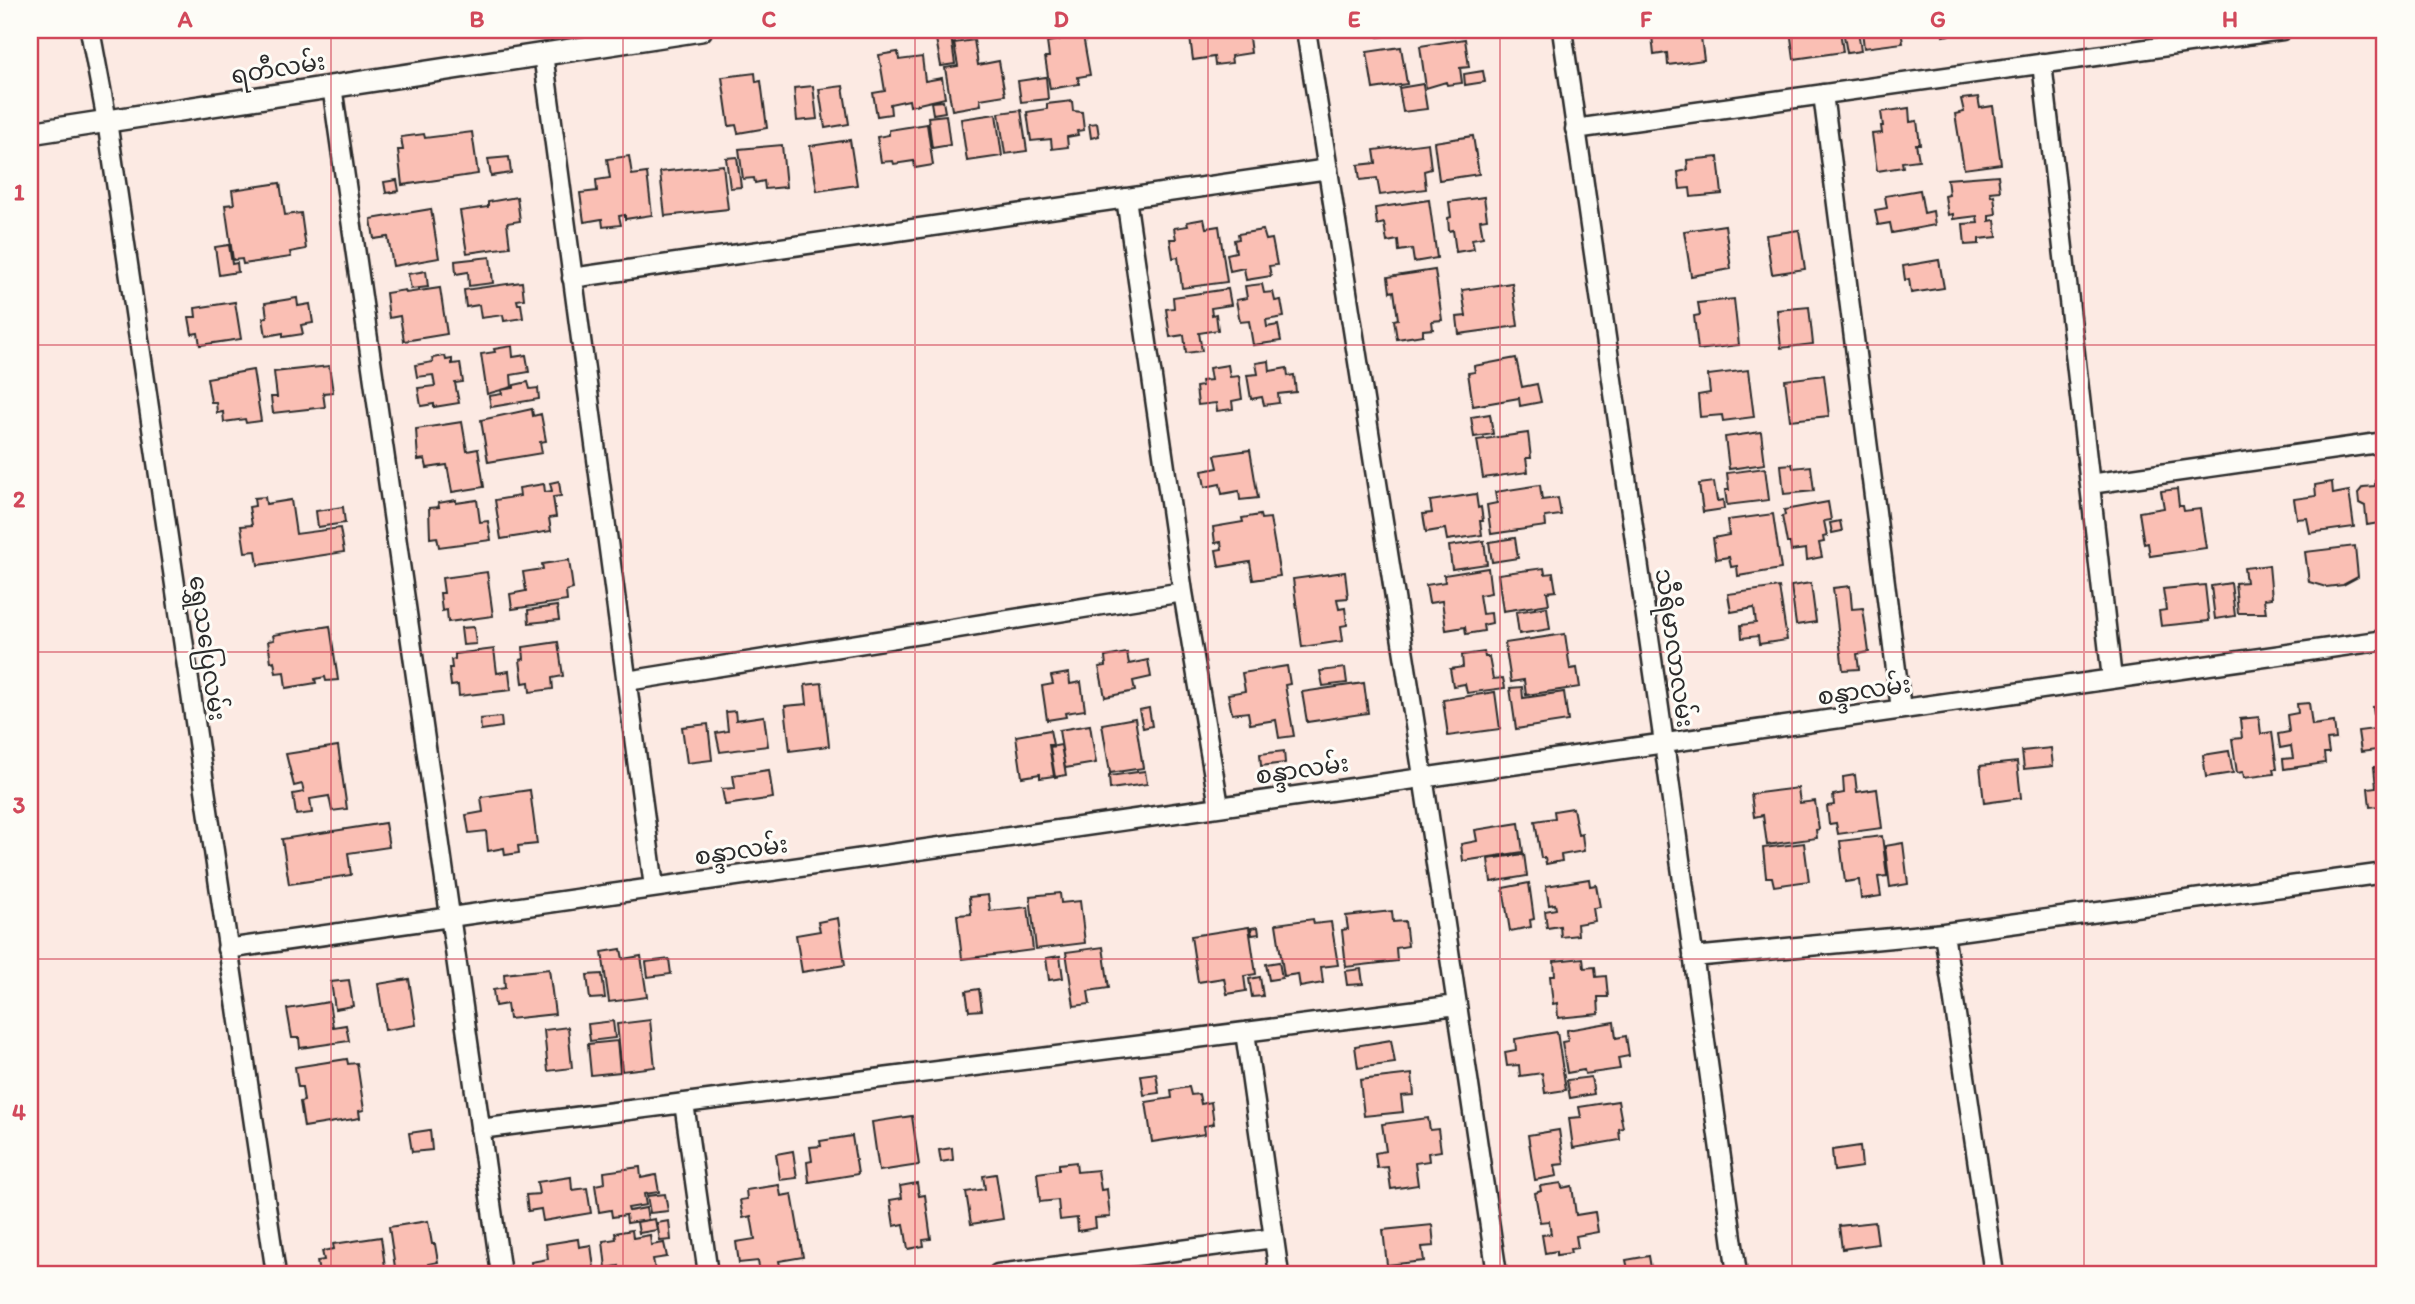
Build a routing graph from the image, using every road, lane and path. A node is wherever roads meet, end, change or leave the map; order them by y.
1 (90, 30) edge
2 (701, 30) edge
3 (1306, 30) edge
4 (1562, 30) edge
5 (2282, 30) edge
6 (543, 54) junction
7 (2042, 64) junction
8 (332, 86) junction
9 (1823, 94) junction
10 (107, 121) junction
11 (1575, 129) junction
12 (30, 133) edge
13 (1328, 169) junction
14 (1126, 198) junction
15 (572, 278) junction
16 (2385, 442) edge
17 (2090, 484) junction
18 (1183, 592) junction
19 (2385, 640) edge
20 (2112, 679) junction
21 (627, 681) junction
22 (1901, 709) junction
23 (1664, 743) junction
24 (1423, 776) junction
25 (1219, 806) junction
26 (2385, 873) edge
27 (654, 887) junction
28 (450, 916) junction
29 (1944, 933) junction
30 (227, 949) junction
31 (1693, 957) junction
32 (1457, 1005) junction
33 (1245, 1032) junction
34 (684, 1103) junction
35 (480, 1129) junction
36 (1274, 1238) junction
37 (276, 1274) edge
38 (501, 1274) edge
39 (708, 1274) edge
40 (998, 1274) edge
41 (1279, 1274) edge
42 (1497, 1274) edge
43 (1737, 1274) edge
44 (1994, 1274) edge

1 - 10 street, ရွှေသပြေလမ်း
2 - 6 street, ရတီလမ်း
3 - 13 street
4 - 11 street, သီရိမာလာလမ်း
5 - 7 street
6 - 8 street, ရတီလမ်း
6 - 15 street
7 - 9 street
7 - 17 street
8 - 10 street, ရတီလမ်း
8 - 28 street
9 - 11 street
9 - 22 street
10 - 12 street, ရတီလမ်း
10 - 30 street, ရွှေသပြေလမ်း
11 - 23 street, သီရိမာလာလမ်း
13 - 14 street
13 - 24 street
14 - 15 street
14 - 18 street
15 - 21 street
16 - 17 street
17 - 20 street
18 - 21 street
18 - 25 street
19 - 20 street, စန္ဒာလမ်း
20 - 22 street, စန္ဒာလမ်း
21 - 27 street
22 - 23 street, စန္ဒာလမ်း
23 - 24 street, စန္ဒာလမ်း
23 - 31 street, သီရိမာလာလမ်း
24 - 25 street, စန္ဒာလမ်း
24 - 32 street
25 - 27 street, စန္ဒာလမ်း
26 - 29 street
27 - 28 street, စန္ဒာလမ်း
28 - 30 street, စန္ဒာလမ်း
28 - 35 street
29 - 31 street
29 - 44 street
30 - 37 street, ရွှေသပြေလမ်း
31 - 43 street, သီရိမာလာလမ်း
32 - 33 street
32 - 42 street
33 - 34 street
33 - 36 street
34 - 35 street
34 - 39 street
35 - 38 street
36 - 40 street
36 - 41 street

